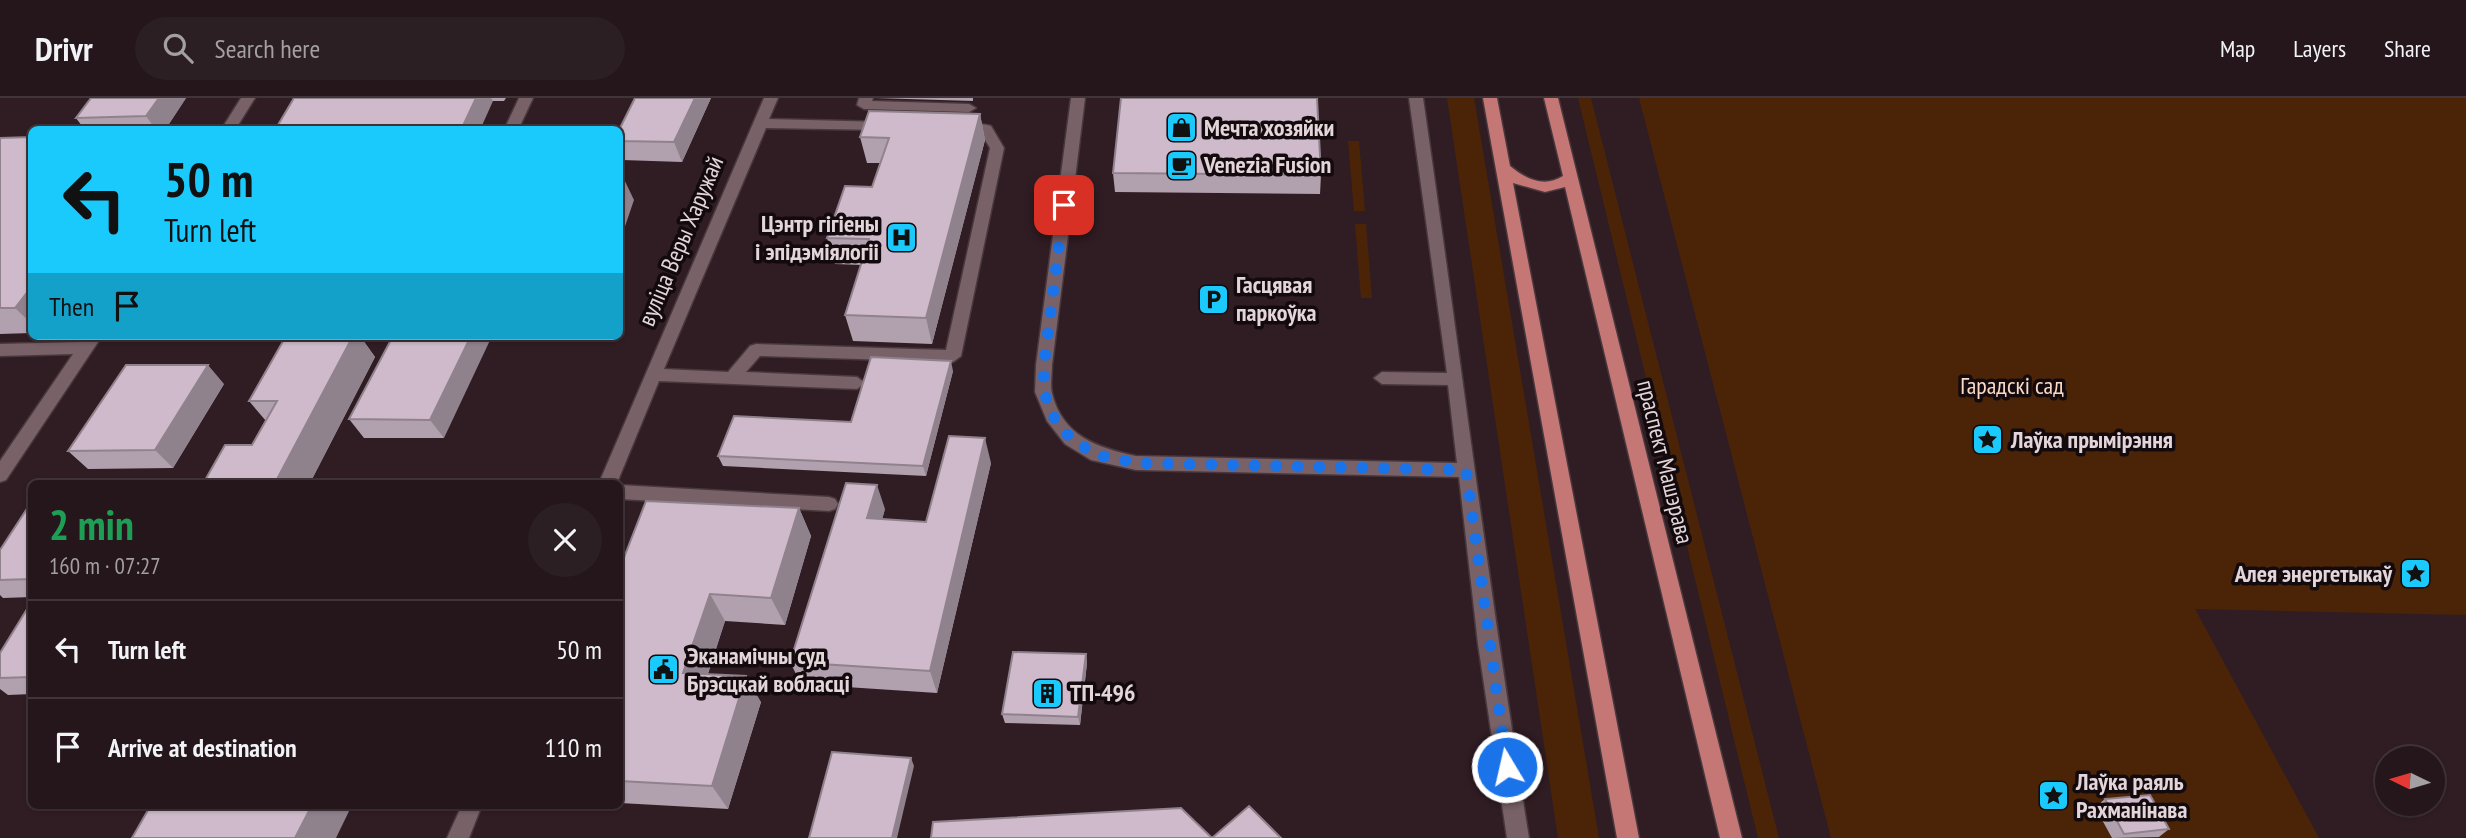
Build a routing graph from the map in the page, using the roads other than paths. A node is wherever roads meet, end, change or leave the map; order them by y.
1 (248, 98) edge
2 (526, 98) edge
3 (771, 98) edge
4 (866, 98) edge
5 (1078, 98) edge
6 (1416, 98) edge
7 (1490, 98) edge
8 (1551, 98) edge
9 (969, 108) dead end
10 (760, 123) junction
11 (230, 126) edge
12 (514, 126) edge
13 (904, 127) edge
14 (945, 128) edge
15 (1503, 168) junction
16 (1571, 177) junction
17 (90, 342) edge
18 (0, 349) edge
19 (653, 376) junction
20 (732, 378) junction
21 (1382, 378) dead end
22 (1456, 379) junction
23 (857, 383) dead end
24 (1466, 470) junction
25 (0, 475) edge
26 (609, 480) edge
27 (623, 492) edge
28 (829, 504) dead end
29 (470, 809) edge
30 (458, 838) edge
31 (1518, 838) edge
32 (1628, 838) edge
33 (1731, 838) edge

1 - 11 street
2 - 12 street
3 - 10 street, вуліца Веры Харужай
4 - 9 street
5 - 24 street
6 - 22 street
7 - 15 main road
8 - 16 main road, праспект Машэрава
10 - 13 street
10 - 19 street, вуліца Веры Харужай
14 - 20 street
15 - 16 main road
15 - 32 main road
16 - 33 main road, праспект Машэрава
17 - 18 street
17 - 25 street
19 - 20 street
19 - 26 street, вуліца Веры Харужай
20 - 23 street
21 - 22 street
22 - 24 street
24 - 31 street
27 - 28 street
29 - 30 street

